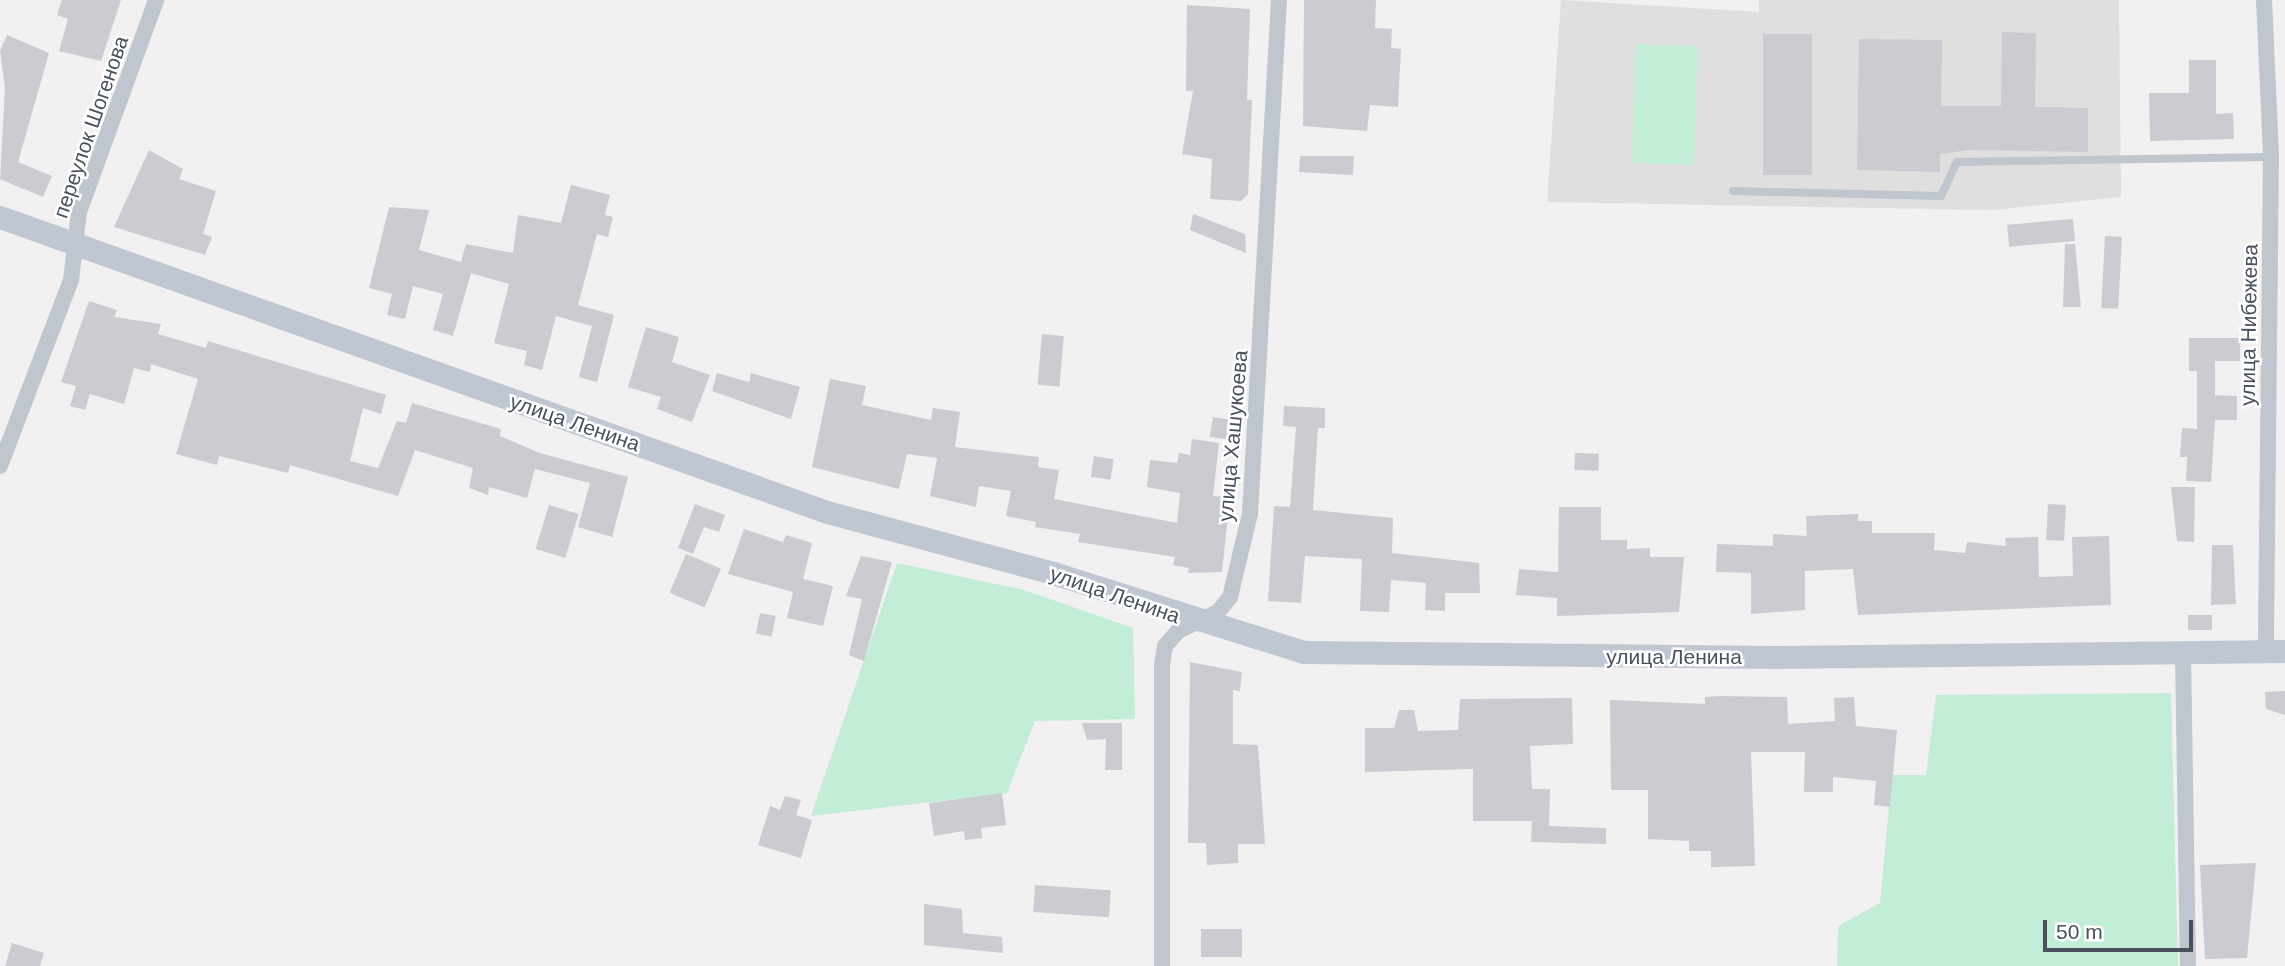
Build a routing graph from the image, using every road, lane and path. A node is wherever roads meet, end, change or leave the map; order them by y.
1 (156, 0) edge
2 (1279, 0) edge
3 (2264, 0) edge
4 (2271, 157) junction
5 (1732, 191) dead end
6 (0, 217) edge
7 (75, 243) junction
8 (0, 466) edge
9 (1200, 623) junction
10 (2276, 651) edge
11 (2183, 652) junction
12 (1162, 966) edge
13 (2188, 966) edge

1 - 7 street, переулок Шогенова
2 - 9 street, улица Хашукоева
3 - 4 street, улица Нибежева
4 - 5 lane
4 - 10 street, улица Нибежева
6 - 7 street, улица Ленина
7 - 8 street, переулок Шогенова
7 - 9 street, улица Ленина
9 - 11 street, улица Ленина
9 - 12 street, улица Хашукоева
10 - 11 street, улица Ленина
11 - 13 street

